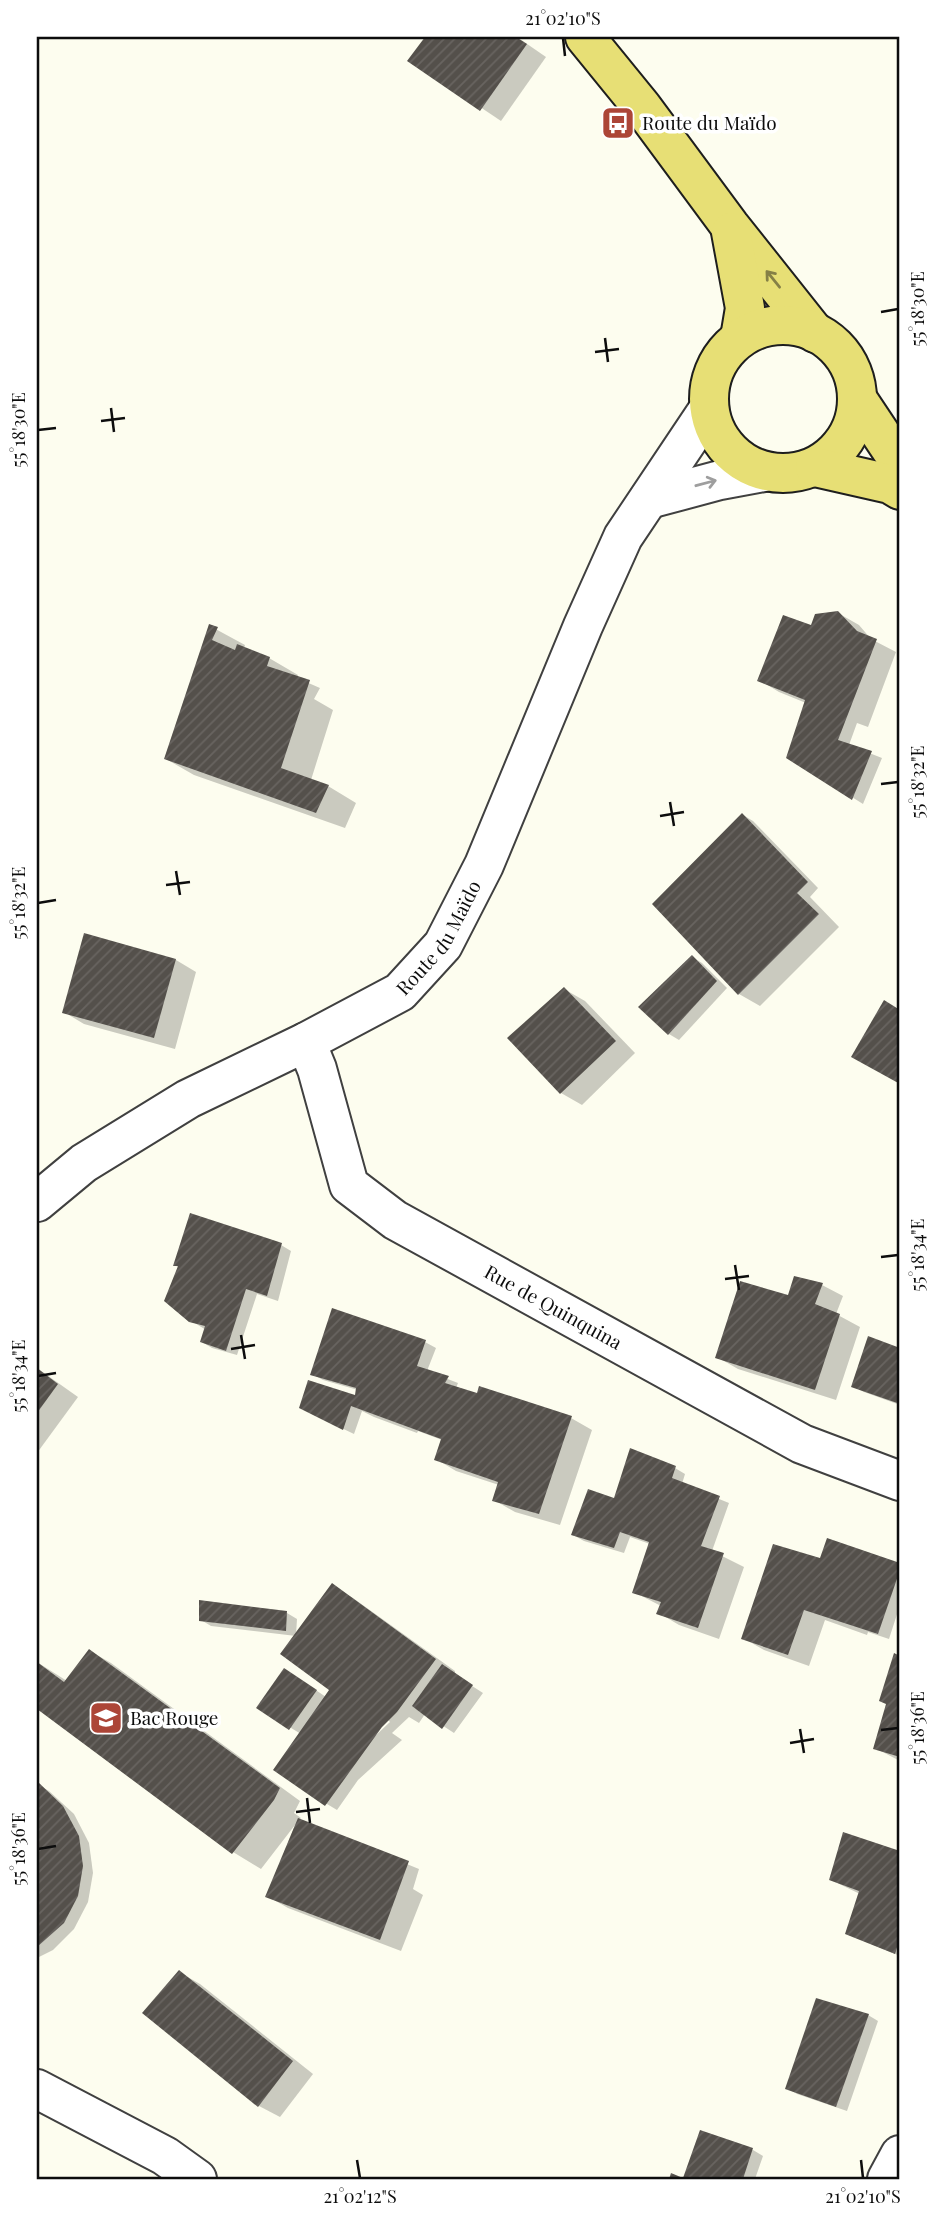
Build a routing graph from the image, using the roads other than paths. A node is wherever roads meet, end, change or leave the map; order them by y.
1 (585, 37) edge
2 (730, 226) junction
3 (816, 332) junction
4 (740, 338) junction
5 (858, 400) junction
6 (708, 410) junction
7 (900, 463) edge
8 (815, 467) junction
9 (764, 472) junction
10 (900, 490) edge
11 (649, 499) junction
12 (306, 1042) junction
13 (37, 1202) edge
14 (900, 1481) edge
15 (37, 2089) edge
16 (900, 2155) edge
17 (197, 2179) edge
18 (887, 2179) edge

1 - 2 main road
3 -> 2 main road
2 - 4 main road
3 - 4 main road
3 - 5 main road
4 - 6 main road
5 - 7 main road
5 - 8 main road
6 - 9 main road
6 - 11 street, Route du Maïdo
8 - 9 main road
8 - 10 main road
11 -> 9 street
11 - 12 street, Route du Maïdo
12 - 13 street, Route du Maïdo
12 - 14 street, Rue de Quinquina
15 - 17 street
16 - 18 street

